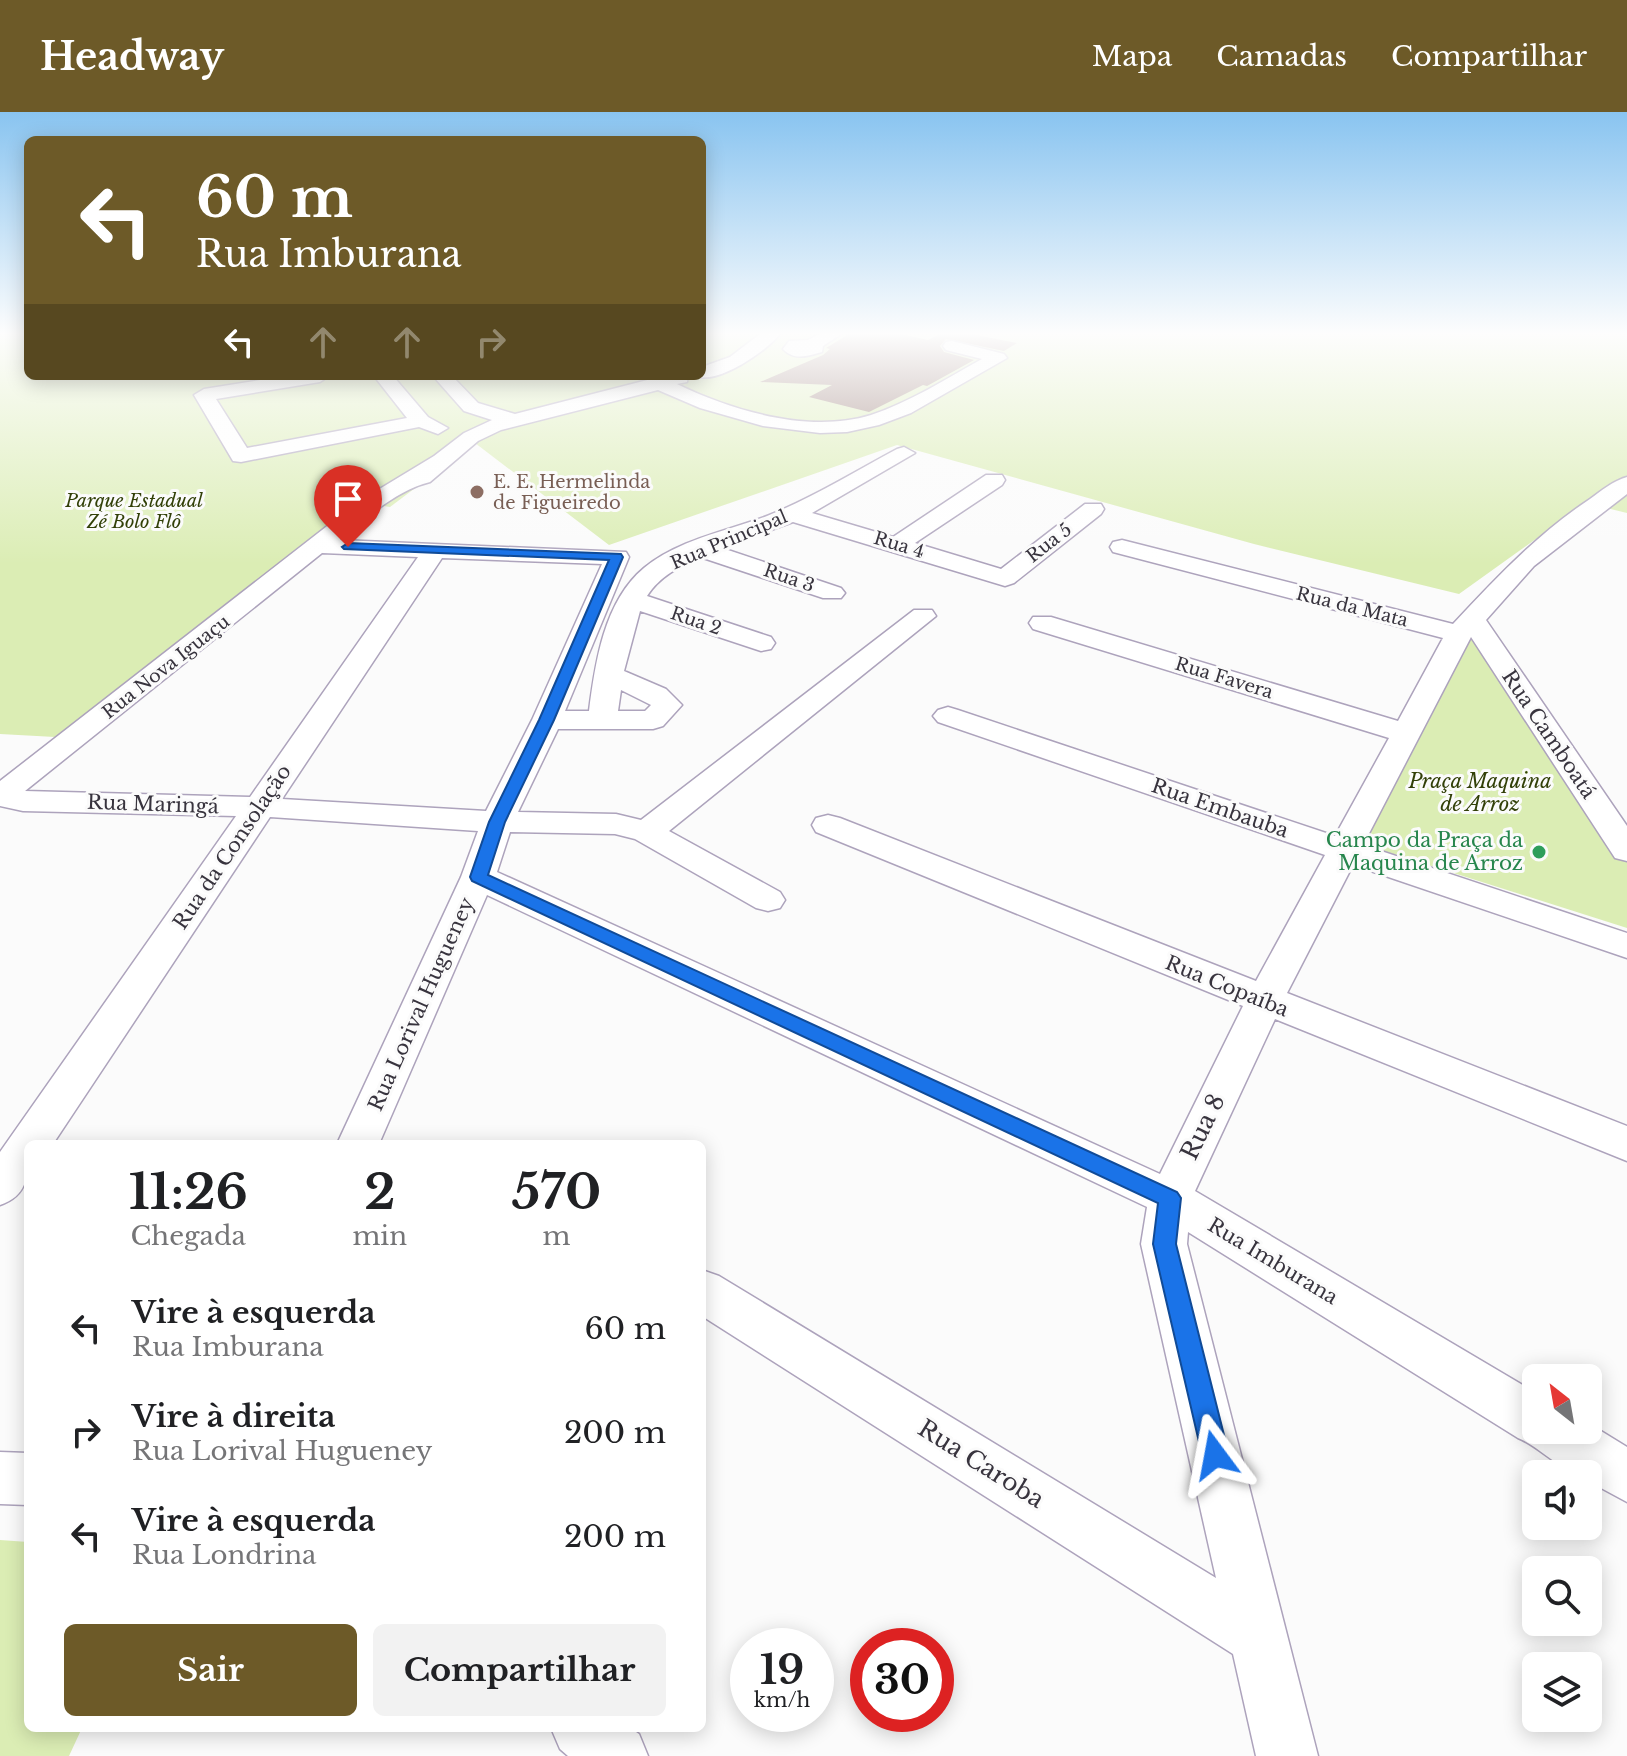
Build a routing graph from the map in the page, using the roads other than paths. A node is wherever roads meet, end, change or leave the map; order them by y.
1 (214, 411) edge
2 (412, 411) edge
3 (483, 411) edge
4 (549, 411) edge
5 (723, 411) edge
6 (893, 411) edge
7 (512, 420) junction
8 (421, 421) junction
9 (477, 434) junction
10 (904, 453) dead end
11 (994, 480) dead end
12 (1627, 484) edge
13 (1093, 509) dead end
14 (792, 514) junction
15 (325, 541) junction
16 (897, 545) junction
17 (1122, 547) dead end
18 (701, 549) junction
19 (435, 550) junction
20 (1005, 578) joint
21 (832, 593) dead end
22 (632, 600) junction
23 (923, 616) dead end
24 (1042, 623) dead end
25 (1465, 626) junction
26 (761, 643) dead end
27 (607, 674) junction
28 (948, 716) dead end
29 (547, 720) junction
30 (602, 722) junction
31 (1405, 733) junction
32 (6, 804) edge
33 (259, 807) junction
34 (497, 822) junction
35 (828, 825) dead end
36 (647, 832) junction
37 (1342, 849) junction
38 (1627, 851) edge
39 (478, 877) junction
40 (768, 900) dead end
41 (1627, 946) edge
42 (1264, 1001) junction
43 (32, 1140) edge
44 (360, 1140) edge
45 (1627, 1144) edge
46 (24, 1152) edge
47 (0, 1187) edge
48 (1170, 1198) junction
49 (706, 1293) edge
50 (1522, 1412) edge
51 (1575, 1444) edge
52 (1627, 1476) edge
53 (0, 1478) edge
54 (24, 1479) edge
55 (1259, 1637) junction
56 (586, 1732) edge
57 (617, 1756) edge
58 (1287, 1756) edge

1 - 8 street
2 - 8 street
3 - 7 street
4 - 7 street
5 - 6 street
7 - 9 street
8 - 9 street
9 - 15 street, Rua Nova Iguaçu
10 - 14 street, Rua Principal
11 - 16 street
12 - 25 street
13 - 20 street, Rua 5
14 - 16 street, Rua 4
14 - 18 street, Rua Principal
15 - 19 street
15 - 32 street, Rua Nova Iguaçu
16 - 20 street, Rua 4
17 - 25 street, Rua da Mata
18 - 21 street, Rua 3
18 - 22 street, Rua Principal
19 - 29 street, Rua Lorival Hugueney
19 - 33 street, Rua da Consolação
22 - 26 street, Rua 2
22 - 27 street, Rua Principal
23 - 36 street
24 - 31 street, Rua Favera
25 - 31 street, Rua 8
25 - 38 street, Rua Camboatá
27 - 30 street, Rua Principal
27 - 30 street
28 - 37 street, Rua Embauba
29 - 30 street
29 - 34 street, Rua Lorival Hugueney
31 - 37 street, Rua 8
32 - 33 street, Rua Maringá
33 - 34 street, Rua Maringá
33 - 43 street, Rua da Consolação
34 - 36 street, Rua Maringá
34 - 39 street, Rua Lorival Hugueney
35 - 42 street, Rua Copaíba
36 - 40 street, Rua Maringá
37 - 41 street, Rua Embauba
37 - 42 street, Rua 8
39 - 44 street, Rua Lorival Hugueney
39 - 48 street, Rua Imburana
42 - 45 street, Rua Copaíba
42 - 48 street, Rua 8
46 - 47 street, Rua da Consolação
48 - 50 street, Rua Imburana
48 - 55 street, Rua 8
49 - 55 street, Rua Caroba
51 - 52 street
53 - 54 street
55 - 58 street, Rua 8
56 - 57 street

